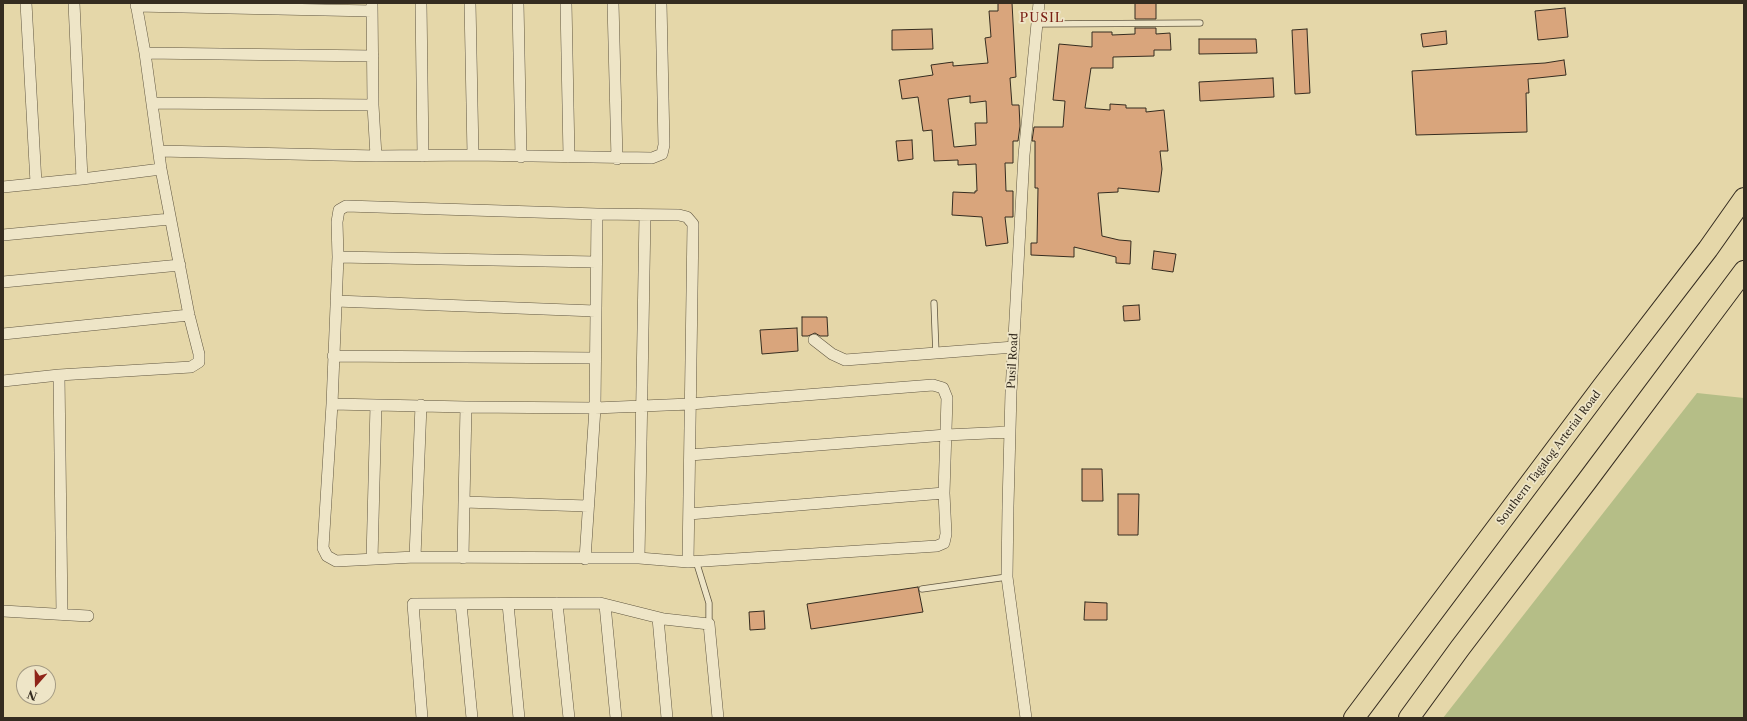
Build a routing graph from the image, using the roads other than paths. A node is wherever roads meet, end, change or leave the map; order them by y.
1 (26, 3) edge
2 (74, 3) edge
3 (421, 3) edge
4 (470, 3) edge
5 (518, 3) edge
6 (566, 3) edge
7 (613, 3) edge
8 (661, 3) edge
9 (1039, 3) edge
10 (136, 4) edge
11 (372, 7) edge
12 (1200, 23) dead end
13 (1037, 24) junction
14 (145, 53) junction
15 (373, 56) junction
16 (152, 103) junction
17 (373, 105) junction
18 (160, 151) junction
19 (473, 155) junction
20 (376, 156) junction
21 (423, 156) junction
22 (569, 156) junction
23 (521, 157) junction
24 (617, 159) junction
25 (161, 169) junction
26 (82, 179) junction
27 (36, 183) junction
28 (3, 187) edge
29 (1744, 198) edge
30 (597, 214) junction
31 (645, 215) junction
32 (170, 218) junction
33 (3, 235) edge
34 (338, 257) junction
35 (596, 262) junction
36 (180, 265) junction
37 (1744, 271) edge
38 (3, 282) edge
39 (336, 301) junction
40 (934, 303) dead end
41 (596, 311) junction
42 (189, 316) junction
43 (3, 334) edge
44 (814, 340) dead end
45 (1014, 347) junction
46 (936, 354) junction
47 (334, 356) junction
48 (595, 358) junction
49 (60, 375) junction
50 (3, 381) edge
51 (332, 404) junction
52 (690, 404) junction
53 (376, 405) junction
54 (421, 405) junction
55 (642, 406) junction
56 (466, 407) junction
57 (595, 408) junction
58 (1010, 432) junction
59 (946, 435) junction
60 (690, 455) junction
61 (944, 493) junction
62 (464, 502) junction
63 (588, 506) junction
64 (690, 514) junction
65 (416, 557) junction
66 (372, 558) junction
67 (463, 558) junction
68 (639, 558) junction
69 (586, 559) junction
70 (692, 562) junction
71 (1007, 577) junction
72 (922, 589) dead end
73 (557, 603) junction
74 (461, 604) junction
75 (508, 604) junction
76 (605, 604) junction
77 (3, 611) edge
78 (62, 615) junction
79 (88, 616) dead end
80 (658, 618) junction
81 (709, 624) junction
82 (422, 718) edge
83 (472, 718) edge
84 (518, 718) edge
85 (568, 718) edge
86 (616, 718) edge
87 (666, 718) edge
88 (718, 718) edge
89 (1026, 718) edge
90 (1354, 718) edge
91 (1410, 718) edge

1 - 27 street
2 - 26 street
3 - 21 street
4 - 19 street
5 - 23 street
6 - 22 street
7 - 24 street
8 - 24 street
9 - 13 street, Pusil Road
10 - 11 street
10 - 14 street
11 - 15 street
12 - 13 lane
13 - 45 street, Pusil Road
14 - 15 street
14 - 16 street
15 - 17 street
16 - 17 street
16 - 18 street
17 - 20 street
18 - 20 street
18 - 25 street
19 - 21 street
19 - 23 street
20 - 21 street
22 - 23 street
22 - 24 street
25 - 26 street
25 - 32 street
26 - 27 street
27 - 28 street
29 - 90 highway, Southern Tagalog Arterial Road
30 - 31 street
30 - 34 street
30 - 35 street
31 - 52 street
31 - 55 street
32 - 33 street
32 - 36 street
34 - 35 street
34 - 39 street
35 - 41 street
36 - 38 street
36 - 42 street
37 - 91 highway
39 - 41 street
39 - 47 street
40 - 46 lane
41 - 48 street
42 - 43 street
42 - 49 street
44 - 46 street
45 - 46 street
45 - 58 street, Pusil Road
47 - 48 street
47 - 51 street
48 - 57 street
49 - 50 street
49 - 78 street
51 - 53 street
51 - 66 street
52 - 55 street
52 - 59 street
52 - 60 street
53 - 54 street
53 - 66 street
54 - 56 street
54 - 65 street
55 - 57 street
55 - 68 street
56 - 57 street
56 - 62 street
57 - 63 street
58 - 59 street
58 - 71 street, Pusil Road
59 - 60 street
59 - 61 street
60 - 64 street
61 - 64 street
61 - 70 street
62 - 63 street
62 - 67 street
63 - 69 street
64 - 70 street
65 - 66 street
65 - 67 street
67 - 69 street
68 - 69 street
68 - 70 street
70 - 81 lane
71 - 72 lane
71 - 89 street, Pusil Road
73 - 75 street
73 - 76 street
73 - 85 street
74 - 75 street
74 - 82 street
74 - 83 street
75 - 84 street
76 - 80 street
76 - 86 street
77 - 78 street
78 - 79 street
80 - 81 street
80 - 87 street
81 - 88 street

